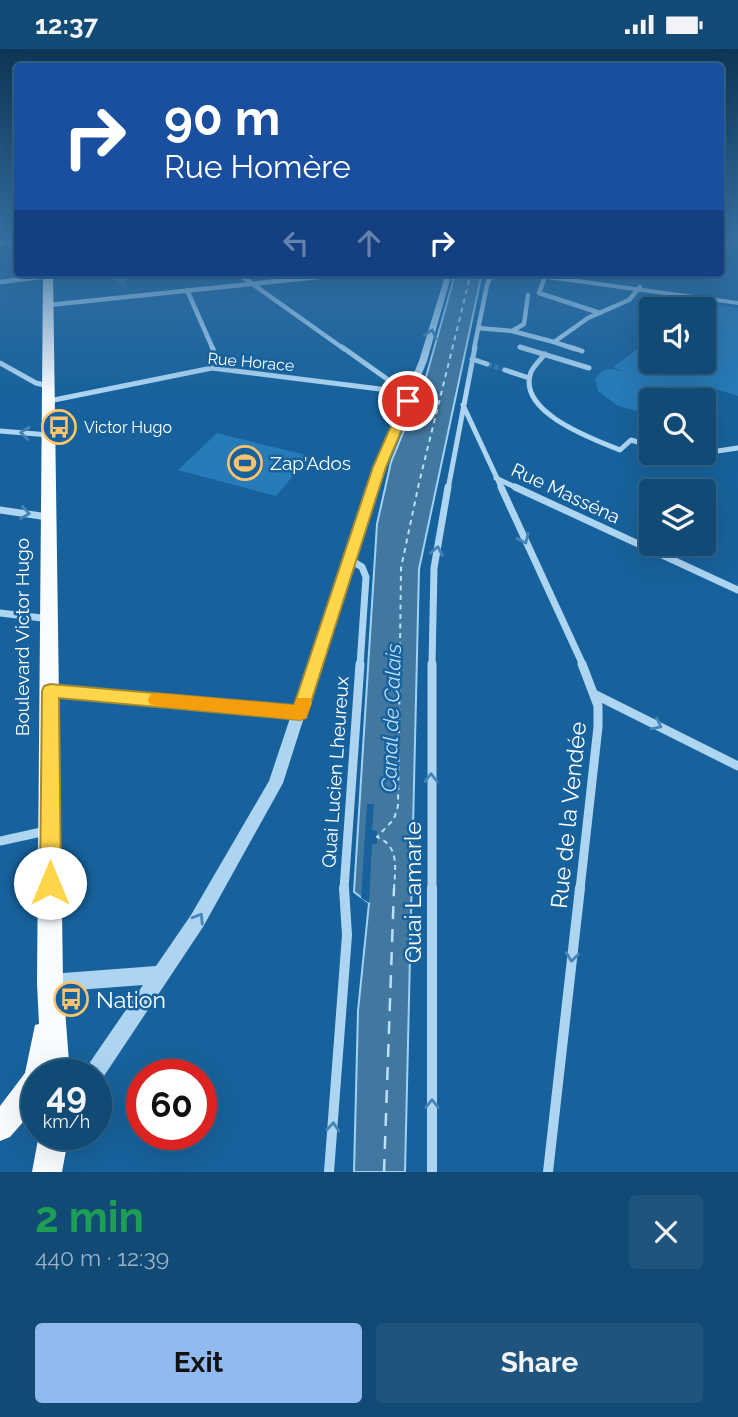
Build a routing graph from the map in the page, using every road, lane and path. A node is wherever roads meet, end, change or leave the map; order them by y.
1 (49, 290) edge
2 (193, 290) edge
3 (261, 290) edge
4 (443, 290) edge
5 (488, 290) edge
6 (538, 290) edge
7 (637, 290) edge
8 (657, 290) edge
9 (187, 291) junction
10 (528, 295) dead end
11 (738, 302) edge
12 (49, 305) junction
13 (600, 313) junction
14 (478, 328) junction
15 (512, 331) junction
16 (554, 342) junction
17 (520, 347) dead end
18 (582, 351) dead end
19 (545, 354) junction
20 (472, 359) junction
21 (0, 363) edge
22 (487, 364) tunnel mouth
23 (221, 368) junction
24 (589, 368) dead end
25 (505, 370) tunnel mouth
26 (529, 378) junction
27 (408, 392) junction
28 (49, 393) junction
29 (463, 405) junction
30 (0, 431) edge
31 (49, 435) junction
32 (639, 442) edge
33 (738, 447) edge
34 (716, 451) edge
35 (496, 477) junction
36 (0, 510) edge
37 (50, 517) junction
38 (349, 559) junction
39 (738, 590) edge
40 (0, 613) edge
41 (50, 619) junction
42 (50, 691) junction
43 (596, 695) junction
44 (300, 713) junction
45 (738, 766) edge
46 (51, 830) junction
47 (0, 841) edge
48 (162, 975) junction
49 (50, 992) junction
50 (41, 1059) edge
51 (55, 1059) edge
52 (104, 1059) edge
53 (21, 1103) edge
54 (0, 1127) edge
55 (329, 1172) edge
56 (432, 1172) edge
57 (548, 1172) edge

1 - 12 main road, Boulevard Victor Hugo
2 - 9 street
3 - 27 street
27 -> 4 street
5 - 14 street, Quai Lamarle
6 - 13 street
7 - 13 street
8 - 11 street
9 - 12 street
9 - 23 street
10 - 15 street
12 - 28 main road, Boulevard Victor Hugo
13 - 16 street
14 - 15 street
14 - 20 street, Quai Lamarle
15 - 16 street
16 - 18 street
17 - 19 street
19 - 24 street
19 - 26 street
20 - 22 street
20 - 29 street, Quai Lamarle
21 - 28 street
23 - 27 street, Rue Horace
23 - 28 street, Rue Horace
25 - 26 street
26 - 32 street
27 - 38 street
28 - 31 main road, Boulevard Victor Hugo
29 - 35 street, Rue de la Vendée
56 -> 29 street, Quai Lamarle
31 -> 30 street
31 - 37 main road, Boulevard Victor Hugo
33 - 34 street
35 - 39 street, Rue Masséna
35 -> 43 street, Rue de la Vendée
36 -> 37 street
37 - 41 main road, Boulevard Victor Hugo
38 - 44 street
55 -> 38 street, Quai Lucien Lheureux
40 - 41 street
41 - 42 main road, Boulevard Victor Hugo
42 - 44 street
42 - 46 main road, Boulevard Victor Hugo
43 -> 45 street
43 -> 57 street, Rue de la Vendée
48 -> 44 street
46 - 47 street
46 - 49 main road, Boulevard Victor Hugo
48 - 49 street
48 - 52 street
49 - 50 main road, Boulevard Victor Hugo
49 - 51 main road, Boulevard Victor Hugo
53 - 54 main road

